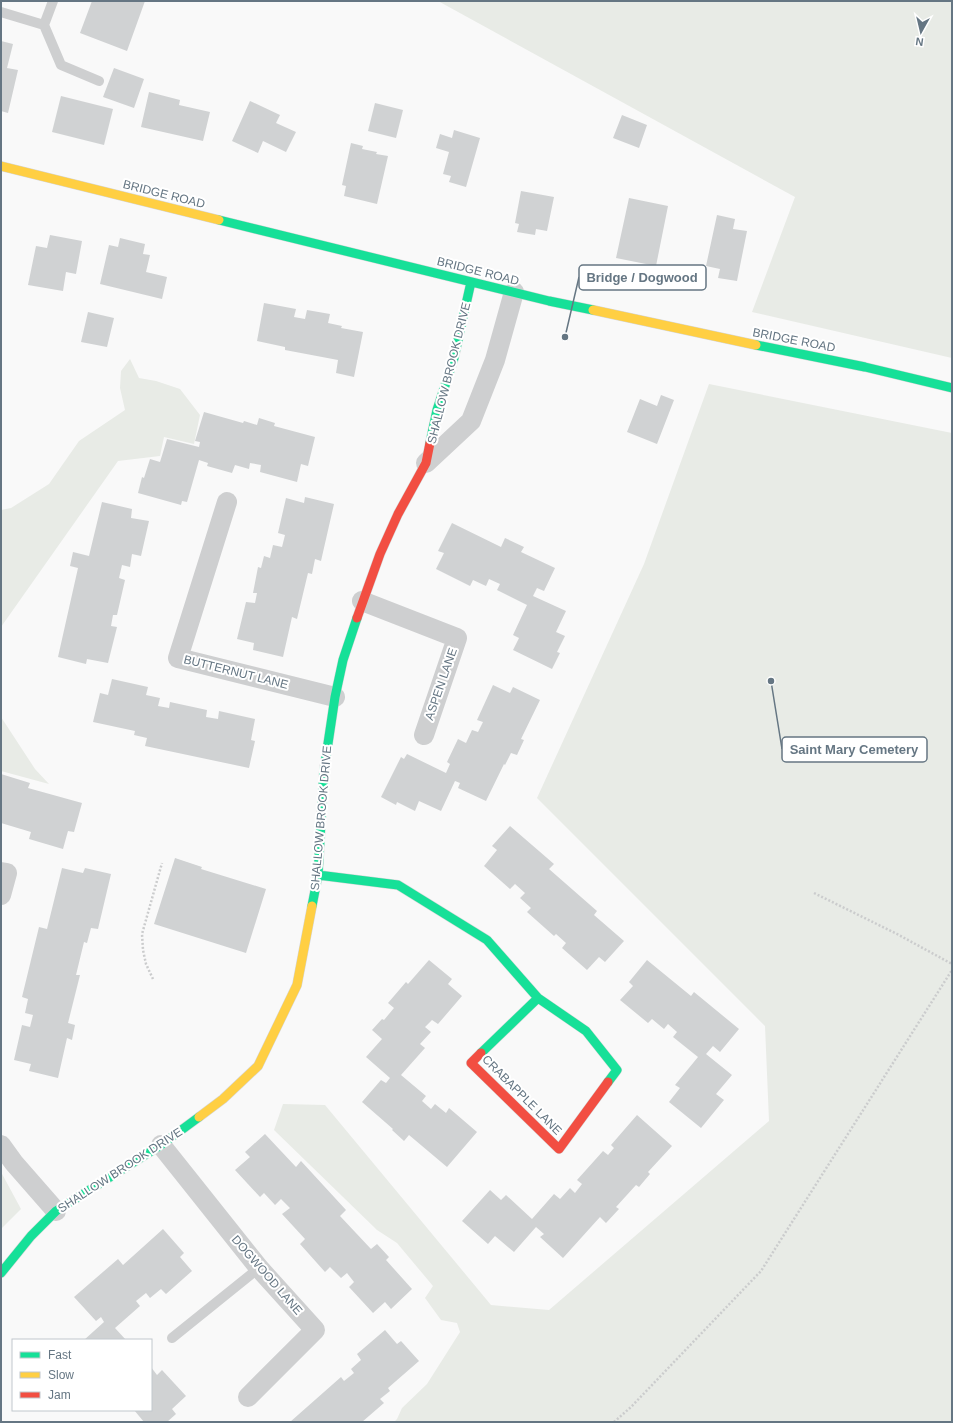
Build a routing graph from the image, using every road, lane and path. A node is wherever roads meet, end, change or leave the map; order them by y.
1 (53, 1) edge
2 (1, 12) edge
3 (44, 25) junction
4 (99, 81) dead end
5 (1, 166) edge
6 (471, 282) junction
7 (514, 292) junction
8 (952, 388) edge
9 (426, 463) junction
10 (228, 502) dead end
11 (362, 601) junction
12 (335, 697) junction
13 (424, 735) dead end
14 (162, 862) dead end
15 (1, 872) edge
16 (318, 875) junction
17 (814, 893) dead end
18 (1, 895) edge
19 (952, 964) edge
20 (952, 970) edge
21 (153, 979) dead end
22 (538, 998) junction
23 (1, 1145) edge
24 (161, 1146) junction
25 (56, 1211) junction
26 (259, 1268) junction
27 (1, 1273) edge
28 (172, 1338) dead end
29 (248, 1397) dead end
30 (614, 1422) edge

1 - 3 lane
2 - 3 lane
3 - 4 lane
5 - 6 street, BRIDGE ROAD
6 - 7 street, BRIDGE ROAD
6 - 9 street, SHALLOW BROOK DRIVE
7 - 8 street, BRIDGE ROAD
7 - 9 street, SHALLOW BROOK DRIVE
9 - 11 street, SHALLOW BROOK DRIVE
10 - 12 street, BUTTERNUT LANE
11 - 12 street, SHALLOW BROOK DRIVE
11 - 13 street, ASPEN LANE
12 - 16 street, SHALLOW BROOK DRIVE
14 - 21 path
15 - 18 street
16 - 22 street, CRABAPPLE LANE
16 - 24 street, SHALLOW BROOK DRIVE
17 - 19 path
20 - 30 path
22 - 22 street, CRABAPPLE LANE
23 - 25 street
24 - 25 street, SHALLOW BROOK DRIVE
24 - 26 street, DOGWOOD LANE
25 - 27 street, SHALLOW BROOK DRIVE
26 - 28 lane
26 - 29 street, DOGWOOD LANE

